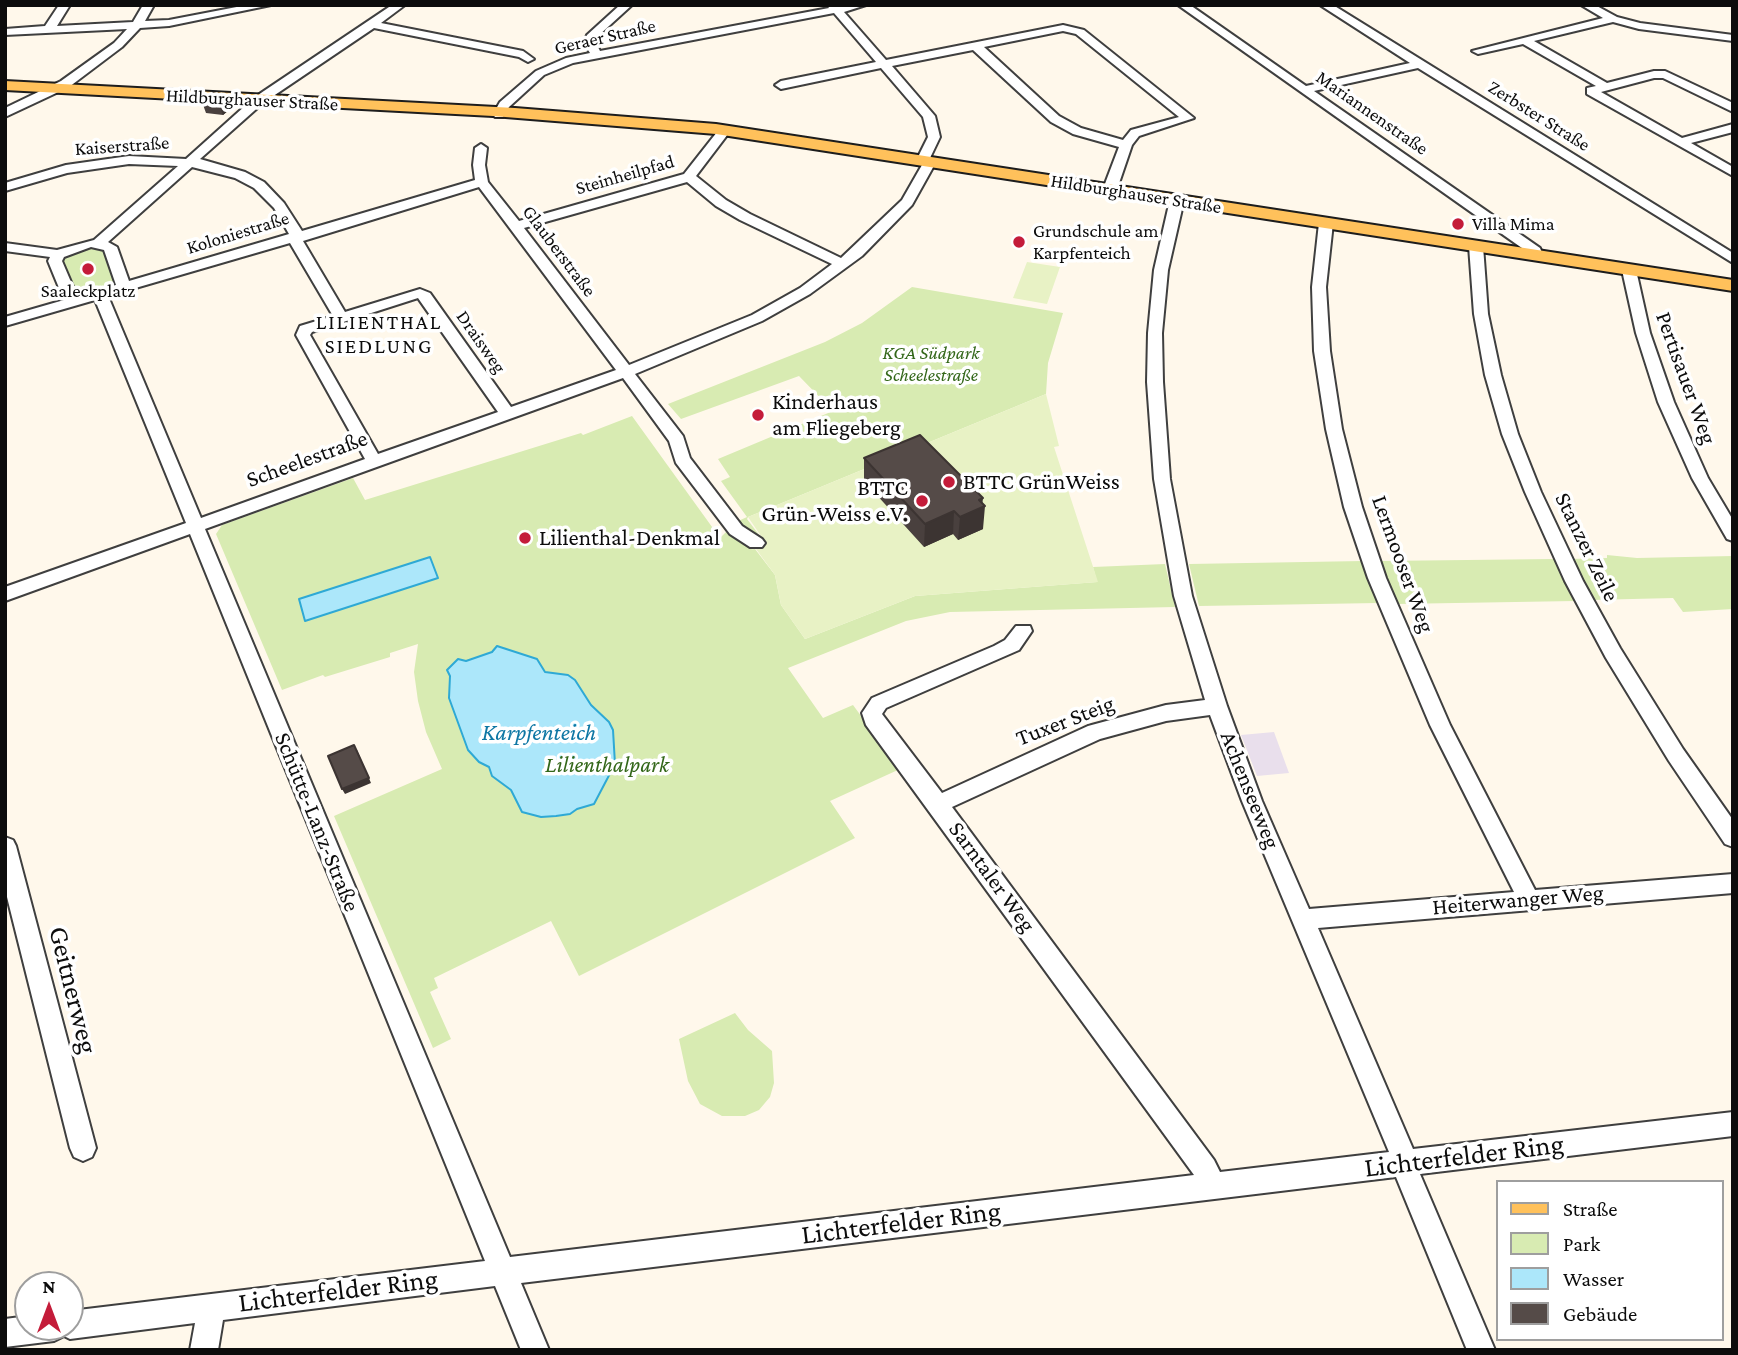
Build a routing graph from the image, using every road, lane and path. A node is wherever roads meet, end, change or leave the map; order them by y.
1 (65, 5) edge
2 (149, 5) edge
3 (267, 5) edge
4 (400, 5) edge
5 (627, 5) edge
6 (861, 5) edge
7 (1183, 5) edge
8 (1325, 5) edge
9 (1586, 5) edge
10 (834, 7) edge
11 (1613, 19) junction
12 (372, 24) junction
13 (136, 26) junction
14 (50, 28) junction
15 (5, 32) edge
16 (1733, 38) edge
17 (1524, 40) junction
18 (975, 45) junction
19 (1478, 51) dead end
20 (597, 55) junction
21 (528, 59) dead end
22 (882, 63) junction
23 (1419, 64) junction
24 (5, 85) edge
25 (781, 85) dead end
26 (1606, 87) junction
27 (59, 88) junction
28 (1304, 90) junction
29 (259, 100) junction
30 (1733, 108) edge
31 (5, 113) edge
32 (499, 114) junction
33 (1733, 128) edge
34 (725, 131) junction
35 (1681, 142) junction
36 (1126, 145) junction
37 (481, 148) dead end
38 (926, 161) junction
39 (190, 162) junction
40 (1733, 172) edge
41 (689, 177) junction
42 (482, 182) junction
43 (5, 187) edge
44 (1110, 190) junction
45 (1177, 200) junction
46 (1326, 223) junction
47 (516, 226) junction
48 (296, 236) junction
49 (99, 243) junction
50 (1476, 246) junction
51 (5, 247) edge
52 (58, 254) junction
53 (1536, 255) junction
54 (1733, 259) edge
55 (843, 264) junction
56 (1629, 270) junction
57 (1733, 286) edge
58 (124, 287) junction
59 (100, 294) junction
60 (72, 302) junction
61 (341, 317) junction
62 (5, 322) edge
63 (625, 372) junction
64 (507, 414) junction
65 (374, 461) junction
66 (195, 526) junction
67 (1733, 535) edge
68 (756, 543) dead end
69 (5, 594) edge
70 (1023, 631) dead end
71 (1217, 706) junction
72 (938, 804) junction
73 (1733, 838) edge
74 (5, 846) edge
75 (1733, 883) edge
76 (1528, 898) junction
77 (1303, 919) junction
78 (1733, 1124) edge
79 (83, 1149) dead end
80 (1404, 1163) junction
81 (1213, 1186) junction
82 (502, 1271) junction
83 (212, 1307) junction
84 (84, 1323) edge
85 (204, 1350) edge
86 (535, 1350) edge
87 (1481, 1350) edge

1 - 14 street
2 - 13 street
3 - 13 street
4 - 12 street
5 - 20 street
6 - 10 street, Geraer Straße
7 - 28 street, Mariannenstraße
8 - 23 street, Zerbster Straße
9 - 11 street
10 - 20 street, Geraer Straße
10 - 22 street, Scheelestraße
11 - 16 street
11 - 17 street
12 - 21 street
12 - 29 street
13 - 14 street
13 - 27 street
14 - 15 street
17 - 19 street
17 - 26 street
18 - 22 street
18 - 36 street
18 - 36 street
20 - 32 street, Geraer Straße
22 - 25 street
22 - 38 street, Scheelestraße
23 - 28 street
23 - 54 street, Zerbster Straße
24 - 27 main road, Hildburghauser Straße
26 - 30 street
26 - 35 street
27 - 29 main road, Hildburghauser Straße
27 - 31 street
28 - 53 street, Mariannenstraße
29 - 32 main road, Hildburghauser Straße
29 - 39 street
32 - 34 main road, Hildburghauser Straße
33 - 35 street
34 - 38 main road, Hildburghauser Straße
34 - 41 street, Steinheilpfad
35 - 40 street
36 - 44 street
37 - 42 street
38 - 44 main road, Hildburghauser Straße
38 - 55 street, Scheelestraße
39 - 43 street, Kaiserstraße
39 - 48 street, Kaiserstraße
39 - 49 street
41 - 47 street, Steinheilpfad
41 - 55 street
42 - 47 street, Glauberstraße
42 - 48 street, Koloniestraße
44 - 45 main road, Hildburghauser Straße
45 - 46 main road, Hildburghauser Straße
45 - 71 street, Achenseeweg
46 - 50 main road, Hildburghauser Straße
46 - 76 street, Lermooser Weg
47 - 63 street, Glauberstraße
48 - 58 street, Koloniestraße
48 - 61 street, Kaiserstraße
49 - 52 street
49 - 58 street
50 - 53 main road, Hildburghauser Straße
50 - 73 street, Stanzer Zeile
51 - 52 street
52 - 60 street
53 - 56 main road, Hildburghauser Straße
55 - 63 street, Scheelestraße
56 - 57 main road, Hildburghauser Straße
56 - 67 street, Pertisauer Weg
58 - 59 street, Koloniestraße
59 - 60 street, Koloniestraße
59 - 66 street, Schütte-Lanz-Straße
60 - 62 street, Koloniestraße
61 - 64 street, Draisweg
61 - 65 street, Draisweg
63 - 64 street, Scheelestraße
63 - 68 street
64 - 65 street, Scheelestraße
65 - 66 street, Scheelestraße
66 - 69 street, Scheelestraße
66 - 82 street, Schütte-Lanz-Straße
70 - 72 street, Sarntaler Weg
71 - 72 street, Tuxer Steig
71 - 77 street, Achenseeweg
72 - 81 street, Sarntaler Weg
74 - 79 street, Geitnerweg
75 - 76 street, Heiterwanger Weg
76 - 77 street, Heiterwanger Weg
77 - 80 street, Achenseeweg
78 - 80 street, Lichterfelder Ring
80 - 81 street, Lichterfelder Ring
80 - 87 street, Achenseeweg
81 - 82 street, Lichterfelder Ring
82 - 83 street, Lichterfelder Ring
82 - 86 street, Schütte-Lanz-Straße
83 - 84 street, Lichterfelder Ring
83 - 85 street

